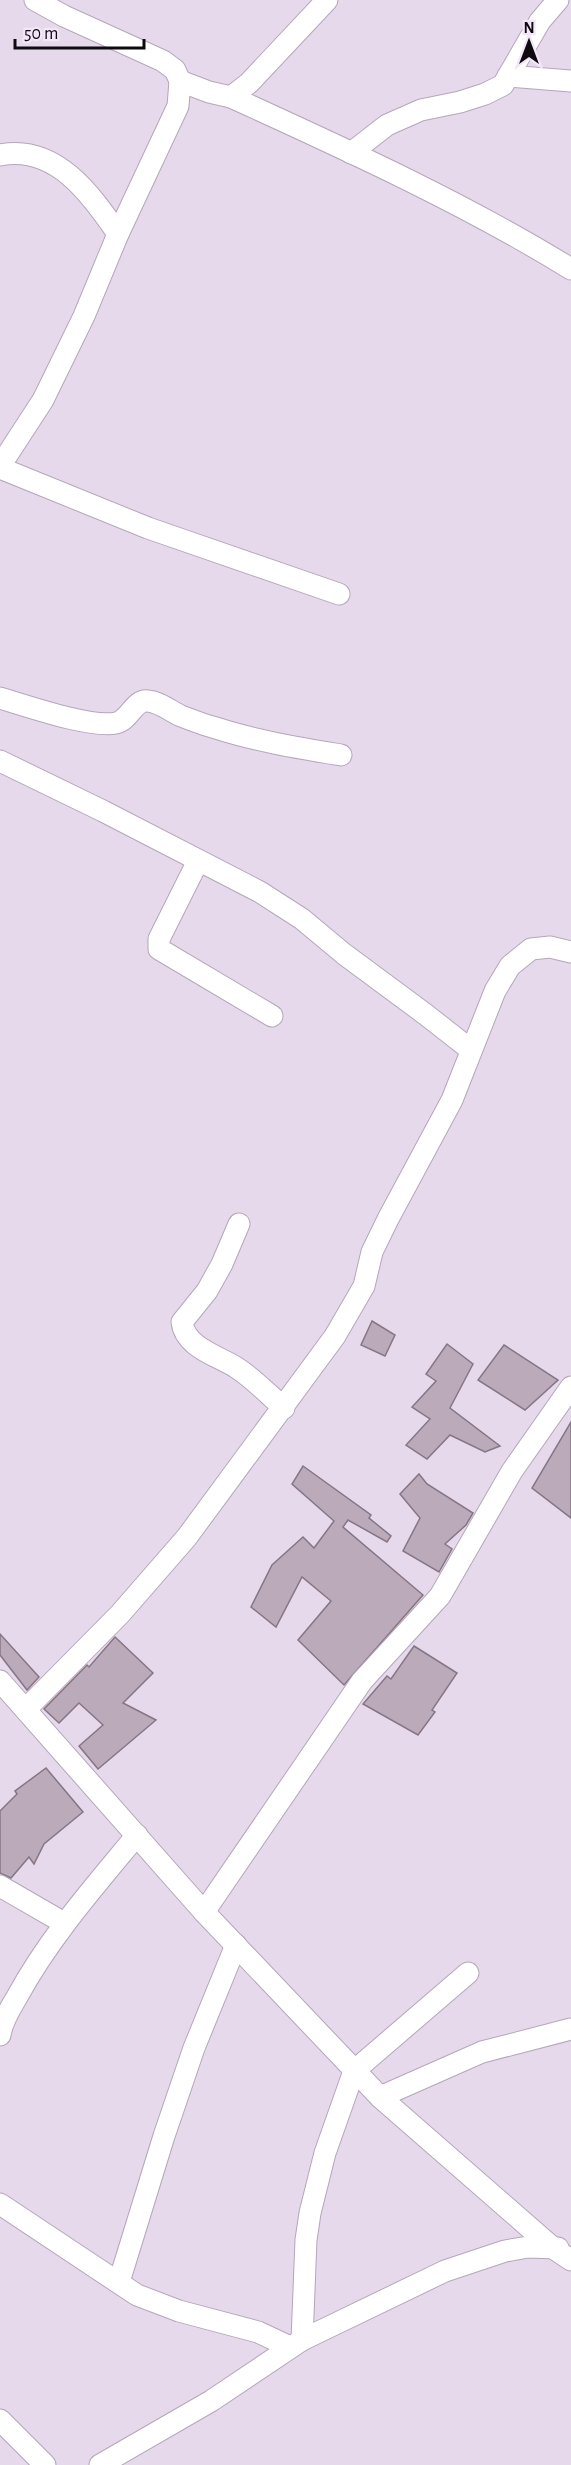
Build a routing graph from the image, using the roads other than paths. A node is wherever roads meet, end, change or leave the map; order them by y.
1 (35, 0) edge
2 (327, 0) edge
3 (558, 0) edge
4 (508, 76) junction
5 (180, 81) junction
6 (571, 81) edge
7 (209, 92) junction
8 (231, 97) junction
9 (178, 106) junction
10 (351, 153) junction
11 (0, 155) edge
12 (118, 234) junction
13 (571, 269) edge
14 (0, 467) edge
15 (339, 594) dead end
16 (0, 698) edge
17 (341, 755) dead end
18 (0, 761) edge
19 (198, 861) junction
20 (571, 952) edge
21 (272, 1016) dead end
22 (471, 1050) junction
23 (239, 1224) dead end
24 (571, 1387) edge
25 (284, 1408) junction
26 (564, 1410) edge
27 (0, 1682) edge
28 (26, 1709) junction
29 (137, 1835) junction
30 (0, 1886) edge
31 (204, 1912) junction
32 (64, 1923) junction
33 (236, 1945) junction
34 (468, 1973) dead end
35 (571, 2029) edge
36 (0, 2034) edge
37 (354, 2070) junction
38 (380, 2097) junction
39 (0, 2204) edge
40 (562, 2248) edge
41 (571, 2260) edge
42 (119, 2282) junction
43 (296, 2343) junction
44 (0, 2420) edge
45 (42, 2464) edge
46 (100, 2465) edge

1 - 5 street
2 - 8 street
3 - 4 street
4 - 6 street
4 - 10 street
5 - 7 street
5 - 9 street
7 - 8 street
7 - 9 street
8 - 10 street
9 - 12 street
10 - 13 street
11 - 12 street
12 - 14 street
14 - 15 street
16 - 17 street
18 - 19 street
19 - 21 street
19 - 22 street
20 - 22 street
22 - 25 street
23 - 25 street
24 - 26 street
25 - 28 street
26 - 31 street
27 - 28 street
28 - 29 street
29 - 31 street
29 - 32 street
30 - 32 street
31 - 33 street
32 - 36 street
33 - 37 street
33 - 42 street
34 - 37 street
35 - 38 street
37 - 38 street
37 - 43 street
38 - 40 street
39 - 42 street
40 - 41 street
40 - 43 street
42 - 43 street
43 - 46 street
44 - 45 street

